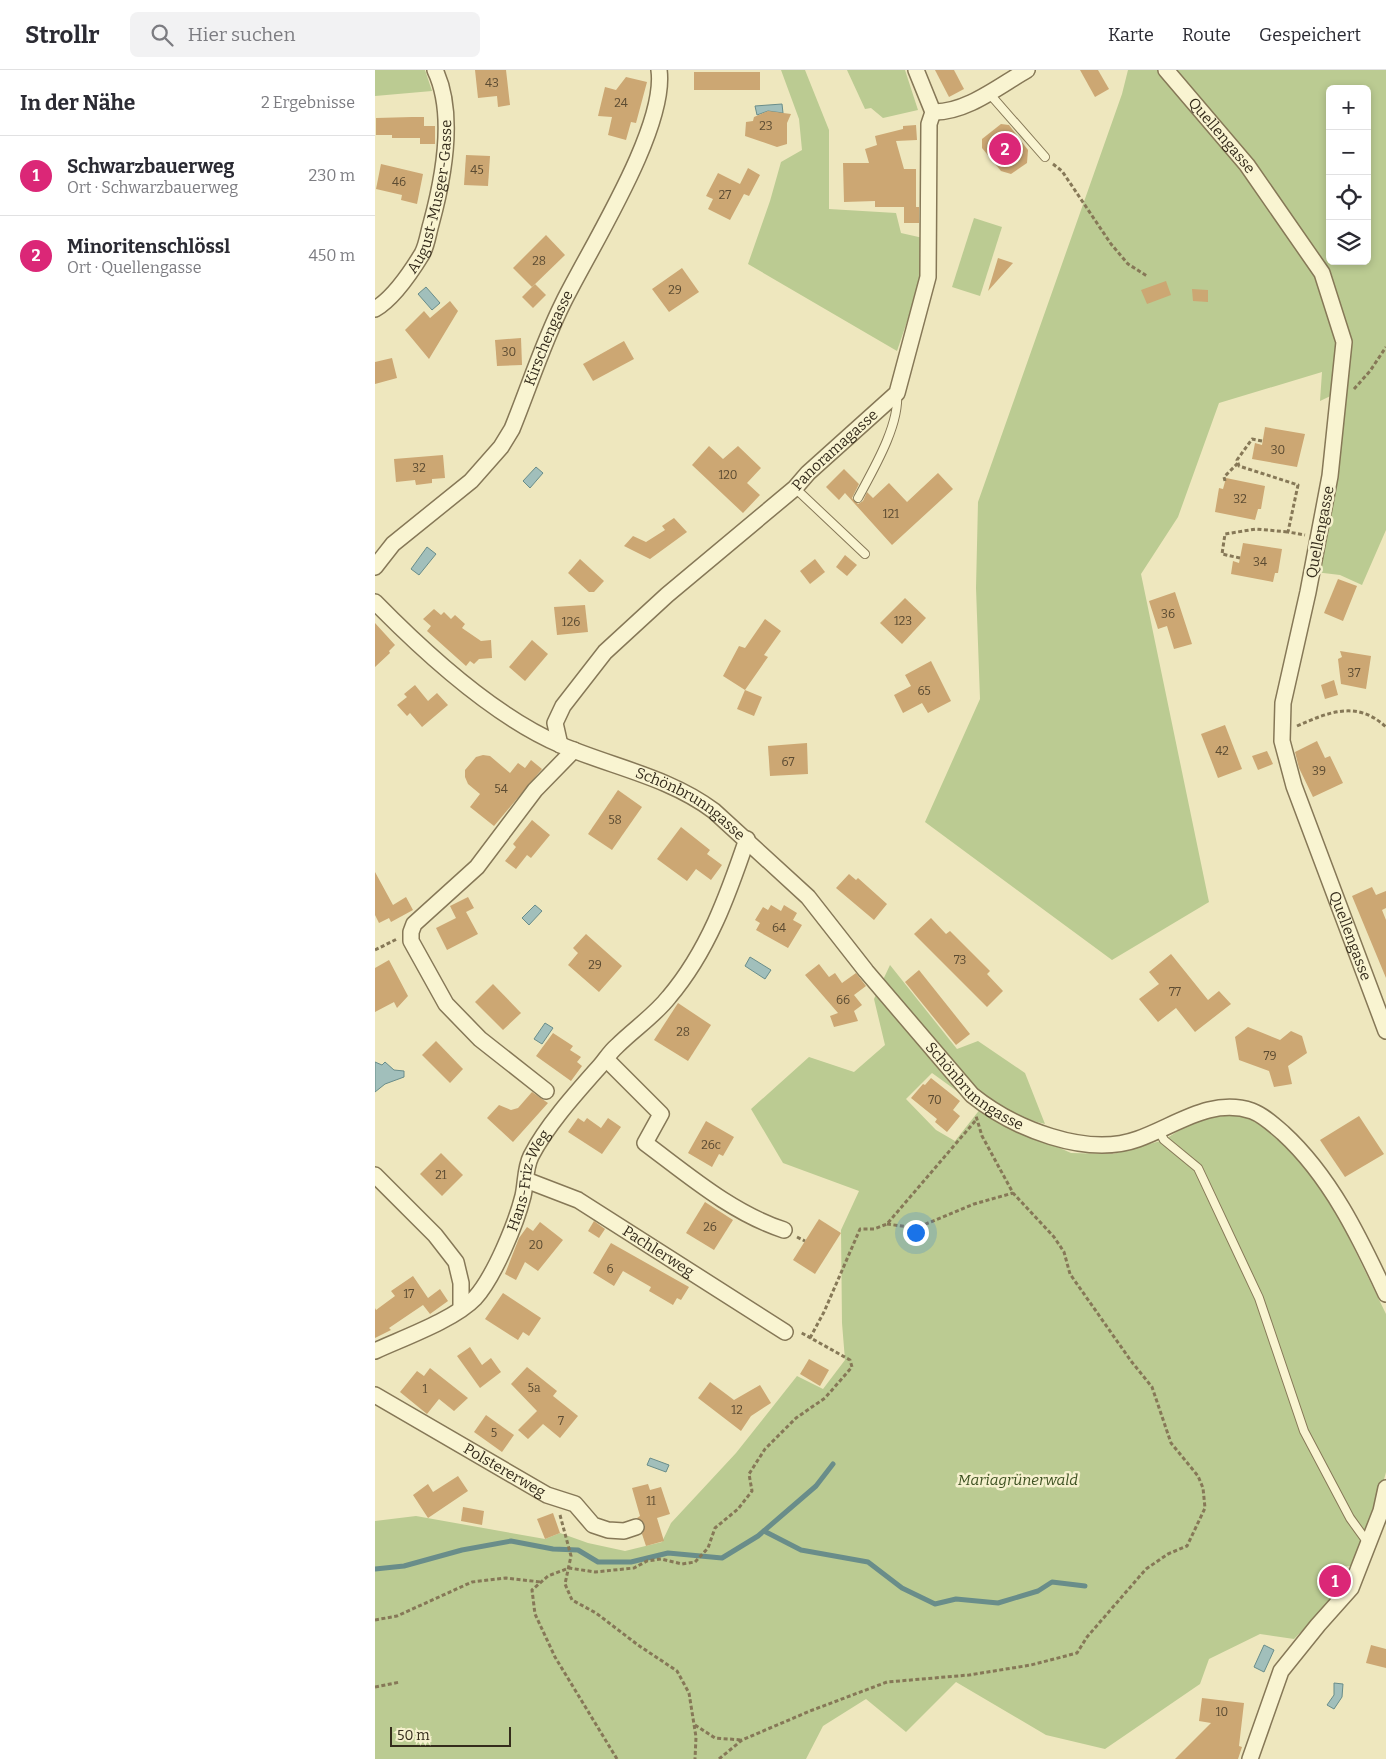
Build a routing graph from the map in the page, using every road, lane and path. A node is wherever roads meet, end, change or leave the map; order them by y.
1 (435, 70) edge
2 (659, 70) edge
3 (916, 70) edge
4 (1027, 70) edge
5 (1166, 70) edge
6 (988, 92) junction
7 (933, 112) junction
8 (1045, 157) joint
9 (1147, 276) dead end
10 (375, 308) edge
11 (1386, 348) edge
12 (1339, 392) junction
13 (897, 393) junction
14 (1262, 441) dead end
15 (1238, 463) junction
16 (1225, 481) dead end
17 (795, 488) junction
18 (858, 498) dead end
19 (1288, 532) junction
20 (1304, 535) dead end
21 (865, 554) dead end
22 (1240, 558) dead end
23 (375, 567) edge
24 (375, 602) edge
25 (1296, 726) dead end
26 (1386, 727) edge
27 (567, 747) junction
28 (747, 839) junction
29 (411, 932) junction
30 (375, 950) edge
31 (1386, 1031) edge
32 (606, 1059) junction
33 (546, 1090) dead end
34 (972, 1095) junction
35 (977, 1120) junction
36 (1159, 1131) junction
37 (375, 1175) edge
38 (526, 1180) junction
39 (1013, 1194) junction
40 (887, 1224) junction
41 (784, 1230) dead end
42 (1386, 1294) edge
43 (461, 1308) junction
44 (791, 1331) joint
45 (810, 1338) junction
46 (375, 1351) edge
47 (375, 1395) edge
48 (1386, 1488) edge
49 (555, 1498) junction
50 (636, 1527) dead end
51 (1369, 1544) junction
52 (569, 1568) junction
53 (542, 1582) junction
54 (375, 1620) edge
55 (400, 1682) dead end
56 (375, 1687) edge
57 (694, 1725) junction
58 (741, 1740) junction
59 (617, 1759) edge
60 (695, 1759) edge
61 (719, 1759) edge
62 (1250, 1759) edge

1 - 10 street, August-Musger-Gasse
2 - 23 street, Kirschengasse
3 - 7 street
4 - 6 street
5 - 12 street, Quellengasse
6 - 7 street
6 - 8 lane
7 - 13 street
8 - 9 path
11 - 12 path
12 - 31 street, Quellengasse
13 - 17 street, Panoramagasse
13 - 18 lane
14 - 15 path
15 - 16 path
15 - 19 path
17 - 21 lane
17 - 27 street, Panoramagasse
19 - 20 path
19 - 22 path
24 - 27 street, Schönbrunngasse
25 - 26 path
27 - 28 street, Schönbrunngasse
27 - 29 street
28 - 32 street, Hans-Friz-Weg
28 - 34 street, Schönbrunngasse
29 - 30 path
29 - 33 street
32 - 38 street, Hans-Friz-Weg
32 - 41 street
34 - 35 path
34 - 36 street, Schönbrunngasse
35 - 39 path
35 - 40 path
36 - 42 street, Schönbrunngasse
36 - 51 lane
37 - 43 street
38 - 43 street, Hans-Friz-Weg
38 - 44 street, Pachlerweg
39 - 40 path
39 - 58 path
40 - 45 path
43 - 46 street, Hans-Friz-Weg
44 - 45 path
45 - 52 path
47 - 49 street, Polstererweg
48 - 51 street
49 - 50 street, Polstererweg
49 - 52 path
51 - 62 street
52 - 53 path
52 - 57 path
53 - 54 path
53 - 59 path
55 - 56 path
57 - 58 path
57 - 60 path
58 - 61 path

